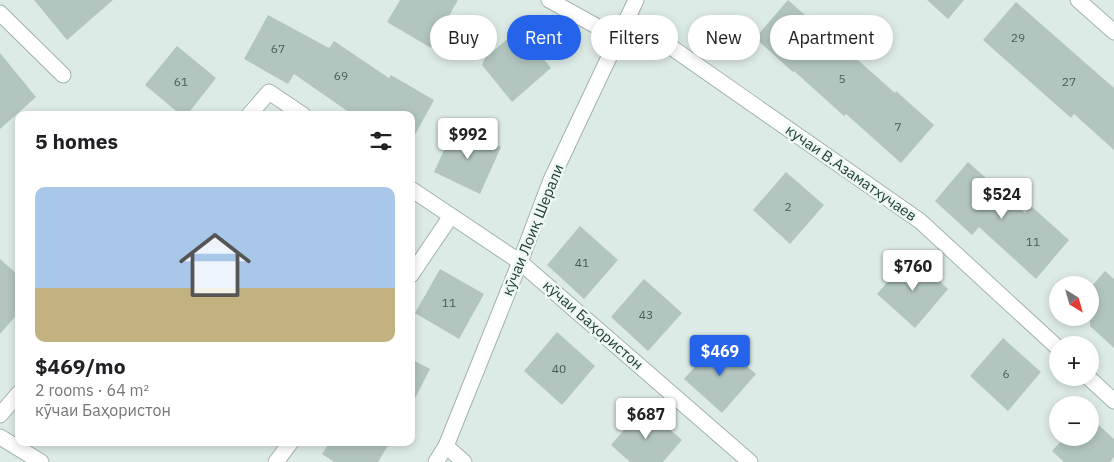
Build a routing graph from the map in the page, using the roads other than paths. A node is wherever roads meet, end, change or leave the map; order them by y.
1 (548, 0) edge
2 (636, 0) edge
3 (1078, 0) edge
4 (0, 14) edge
5 (629, 15) edge
6 (591, 23) edge
7 (1114, 32) edge
8 (678, 52) edge
9 (608, 60) edge
10 (63, 75) dead end
11 (252, 111) edge
12 (297, 111) edge
13 (415, 191) edge
14 (451, 216) junction
15 (520, 262) junction
16 (415, 269) edge
17 (1049, 340) edge
18 (1098, 386) edge
19 (15, 397) edge
20 (1114, 401) edge
21 (0, 415) edge
22 (0, 437) edge
23 (288, 446) edge
24 (446, 446) junction
25 (41, 462) edge
26 (276, 462) edge
27 (436, 462) edge
28 (464, 462) edge
29 (750, 462) edge

1 - 6 street
2 - 5 street, кӯчаи Лоиқ Шерали
3 - 7 street
4 - 10 street
8 - 17 street, кучаи В.Азаматхучаев
9 - 15 street, кӯчаи Лоиқ Шерали
11 - 12 street
13 - 14 street, кӯчаи Баҳористон
14 - 15 street, кӯчаи Баҳористон
14 - 16 street
15 - 24 street, кӯчаи Лоиқ Шерали
15 - 29 street, кӯчаи Баҳористон
18 - 20 street
19 - 21 street
22 - 25 street
23 - 26 street
24 - 27 street, кӯчаи Лоиқ Шерали
24 - 28 street

